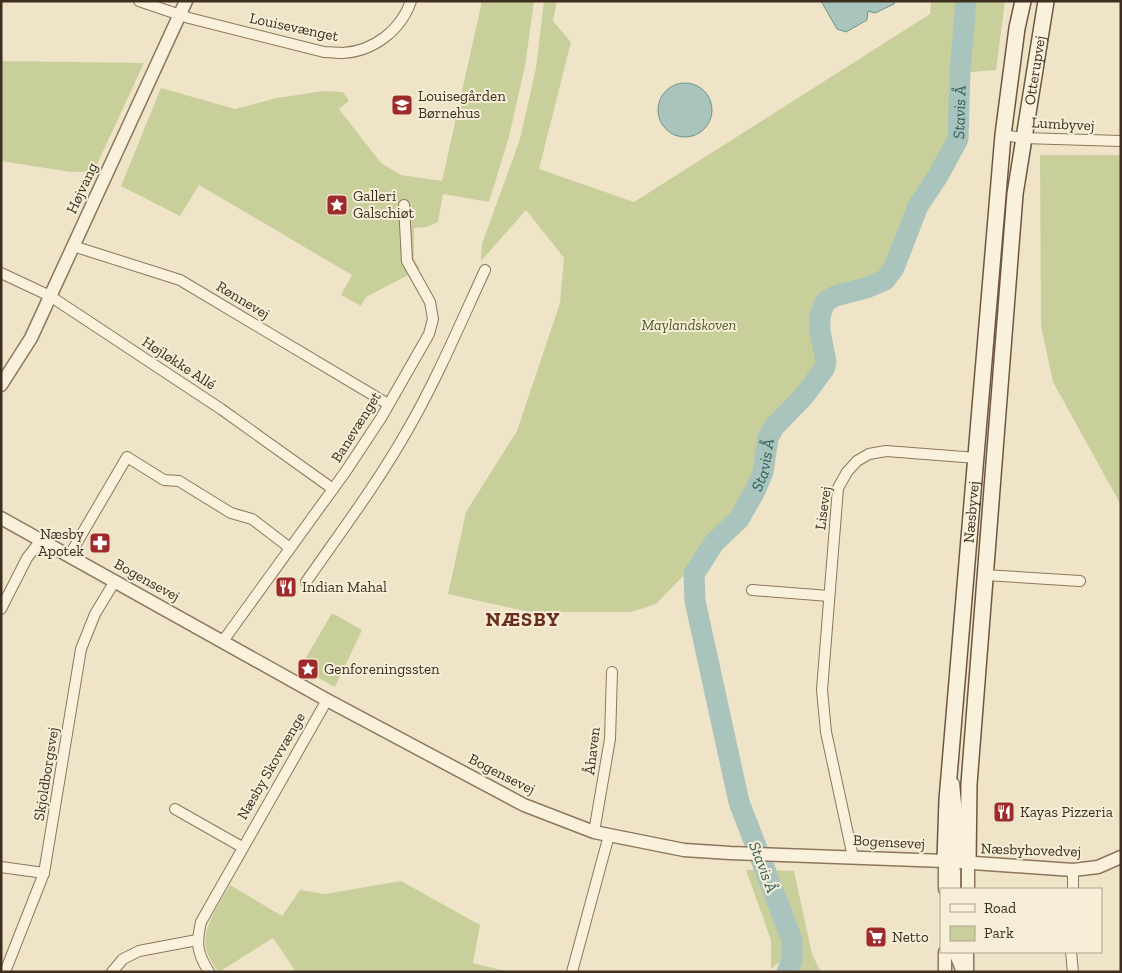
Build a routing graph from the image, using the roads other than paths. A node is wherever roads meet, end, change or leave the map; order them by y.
1 (139, 1) edge
2 (186, 1) edge
3 (411, 1) edge
4 (1023, 1) edge
5 (1046, 1) edge
6 (180, 14) junction
7 (1003, 134) junction
8 (1023, 138) junction
9 (1121, 141) edge
10 (404, 205) dead end
11 (73, 246) junction
12 (485, 270) dead end
13 (1, 273) edge
14 (50, 296) junction
15 (1, 384) edge
16 (388, 404) junction
17 (977, 458) junction
18 (333, 489) junction
19 (1, 518) edge
20 (41, 540) junction
21 (290, 548) junction
22 (69, 556) junction
23 (985, 575) junction
24 (115, 581) junction
25 (1080, 581) dead end
26 (306, 582) dead end
27 (752, 590) dead end
28 (829, 596) junction
29 (1, 609) edge
30 (222, 641) junction
31 (612, 672) dead end
32 (326, 700) junction
33 (952, 760) junction
34 (175, 809) dead end
35 (594, 832) junction
36 (609, 835) junction
37 (242, 846) junction
38 (853, 857) junction
39 (1121, 857) edge
40 (945, 861) junction
41 (968, 863) junction
42 (1, 867) edge
43 (1073, 870) junction
44 (44, 873) junction
45 (944, 888) edge
46 (954, 888) edge
47 (968, 888) edge
48 (1073, 888) edge
49 (196, 940) junction
50 (944, 953) edge
51 (956, 953) edge
52 (967, 953) edge
53 (1072, 953) edge
54 (5, 972) edge
55 (112, 972) edge
56 (209, 972) edge
57 (572, 972) edge
58 (944, 972) edge
59 (965, 972) edge
60 (1073, 972) edge

1 - 6 street, Louisevænget
2 - 6 street, Højvang
3 - 6 street, Louisevænget
4 - 7 main road, Otterupvej
5 - 8 main road, Otterupvej
6 - 11 street, Højvang
7 - 8 street, Lumbyvej
7 - 17 main road, Næsbyvej
8 - 9 street, Lumbyvej
8 - 23 main road, Næsbyvej
10 - 16 street, Banevænget
11 - 14 street, Højvang
11 - 16 street, Rønnevej
12 - 26 street
13 - 14 street, Højløkke Allé
14 - 15 street, Højvang
14 - 18 street, Højløkke Allé
16 - 18 street, Banevænget
17 - 28 street, Lisevej
17 - 33 main road, Næsbyvej
18 - 21 street, Banevænget
19 - 20 street, Bogensevej
20 - 22 street, Bogensevej
20 - 29 street
21 - 22 street
21 - 30 street, Banevænget
22 - 24 street, Bogensevej
23 - 25 street
23 - 41 main road, Næsbyvej
24 - 30 street, Bogensevej
24 - 44 street, Skjoldborgsvej
27 - 28 street
28 - 38 street, Lisevej
30 - 32 street, Bogensevej
31 - 35 street, Åhaven
32 - 35 street, Bogensevej
32 - 37 street, Næsby Skovvænge
33 - 40 main road, Næsbyvej
33 - 41 street
34 - 37 street
35 - 36 street, Bogensevej
36 - 38 street, Bogensevej
36 - 57 street
37 - 49 street, Næsby Skovvænge
38 - 40 street, Bogensevej
39 - 43 street, Næsbyhovedvej
40 - 41 street, Bogensevej
40 - 45 street, Næsbyvej
40 - 46 street
41 - 43 street, Næsbyhovedvej
41 - 47 street, Næsbyvej
42 - 44 street
43 - 48 street
44 - 54 street, Skjoldborgsvej
49 - 55 street
49 - 56 street
50 - 58 street
51 - 59 street
52 - 59 street
53 - 60 street

